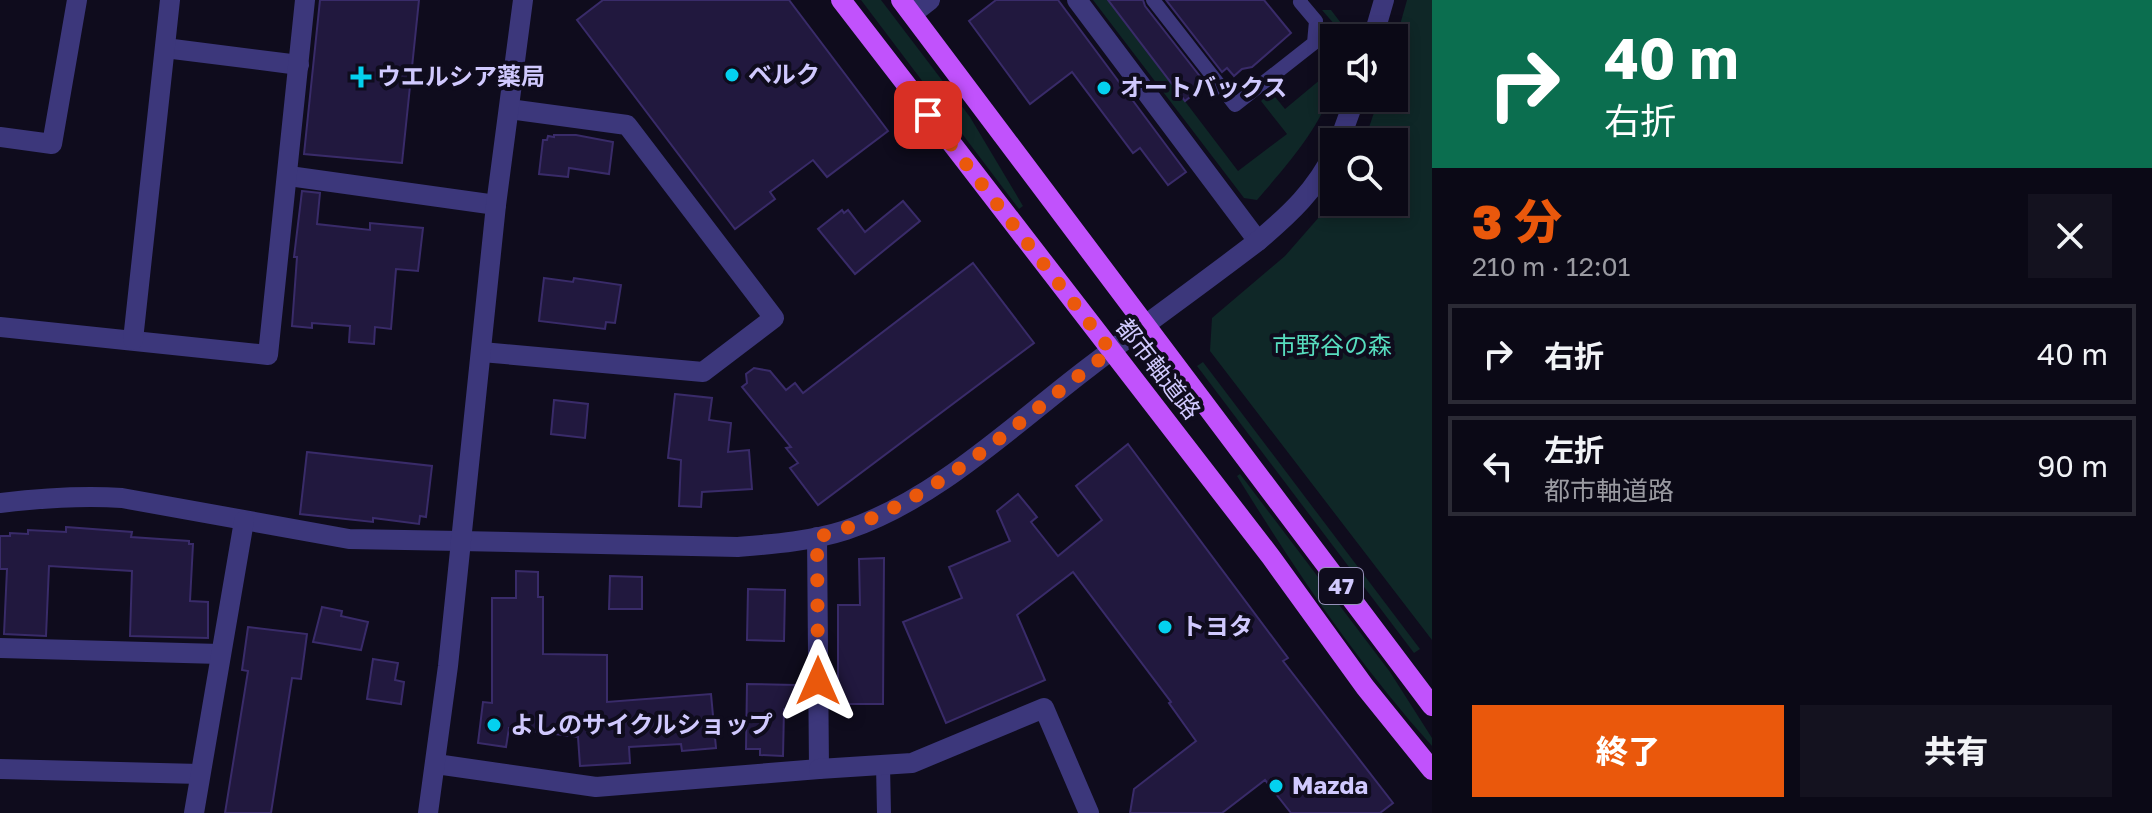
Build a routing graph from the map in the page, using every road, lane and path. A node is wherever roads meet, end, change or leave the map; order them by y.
1 (77, 0) edge
2 (170, 0) edge
3 (305, 0) edge
4 (523, 0) edge
5 (841, 0) edge
6 (930, 0) edge
7 (1077, 0) edge
8 (1153, 0) edge
9 (1301, 0) edge
10 (1384, 0) edge
11 (906, 7) edge
12 (1377, 24) edge
13 (165, 48) junction
14 (299, 65) junction
15 (509, 109) junction
16 (0, 137) edge
17 (289, 176) junction
18 (1320, 177) edge
19 (496, 205) junction
20 (1258, 241) junction
21 (0, 327) edge
22 (1145, 327) junction
23 (133, 340) junction
24 (1111, 351) junction
25 (482, 352) junction
26 (0, 503) edge
27 (244, 521) junction
28 (817, 537) junction
29 (460, 541) junction
30 (0, 648) edge
31 (220, 654) junction
32 (1431, 704) edge
33 (436, 764) junction
34 (883, 765) junction
35 (0, 769) edge
36 (819, 769) junction
37 (1432, 770) edge
38 (200, 774) junction
39 (194, 813) edge
40 (428, 813) edge
41 (884, 813) edge
42 (1089, 813) edge

1 - 16 street
2 - 13 street
3 - 14 street
4 - 15 street
5 - 24 main road, 都市軸道路 / 47
6 - 11 street
7 - 20 street
8 - 9 lane
10 - 12 street
11 - 22 main road, 都市軸道路 / 47
13 - 14 street
13 - 23 street
14 - 17 street
15 - 19 street
15 - 25 street
17 - 19 street
17 - 23 street
18 - 20 street
19 - 25 street
20 - 22 street
21 - 23 street
22 - 24 street
22 - 32 main road, 都市軸道路 / 47
24 - 28 street
24 - 37 main road, 都市軸道路 / 47
25 - 29 street
26 - 27 street
27 - 29 street
27 - 31 street
28 - 29 street
28 - 36 street
29 - 33 street
30 - 31 street
31 - 38 street
33 - 36 street
33 - 40 street
34 - 36 street
34 - 41 lane
34 - 42 street
35 - 38 street
38 - 39 street

